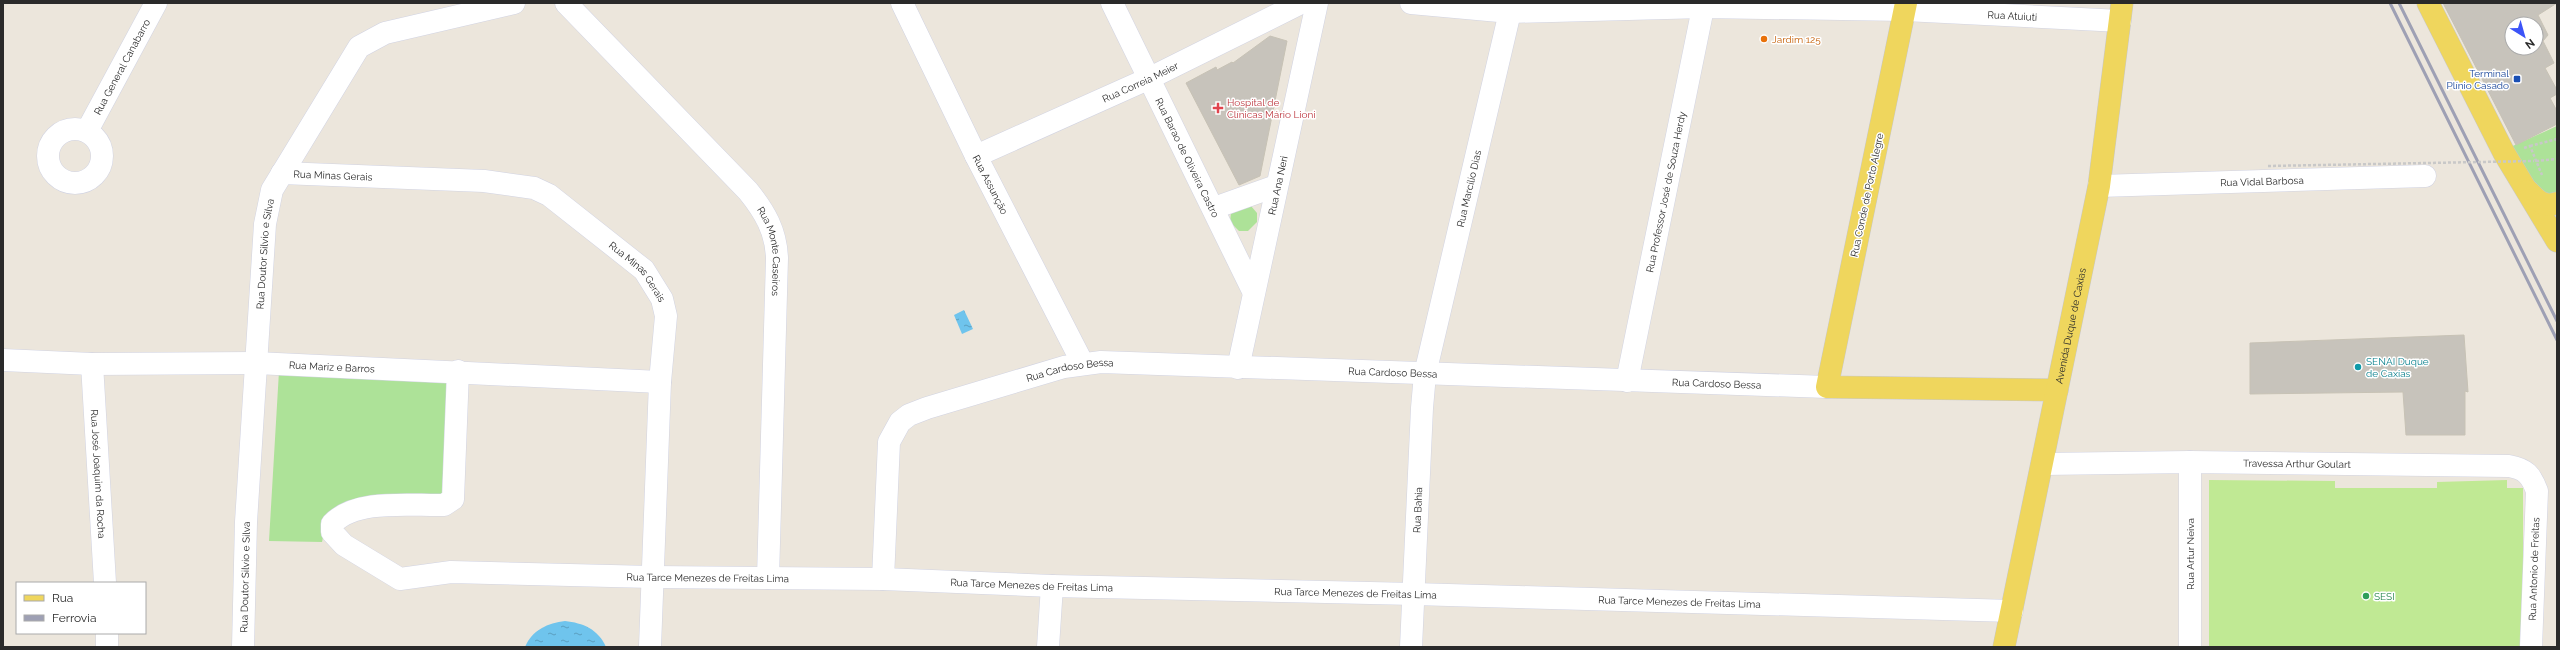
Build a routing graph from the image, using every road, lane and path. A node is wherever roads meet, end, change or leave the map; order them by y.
1 (156, 3) edge
2 (514, 3) edge
3 (566, 3) edge
4 (902, 3) edge
5 (1112, 3) edge
6 (1301, 3) edge
7 (1317, 3) edge
8 (1411, 3) edge
9 (2428, 3) edge
10 (1704, 5) edge
11 (1905, 7) edge
12 (1509, 8) edge
13 (2121, 12) edge
14 (1150, 78) junction
15 (87, 131) dead end
16 (2557, 139) edge
17 (2530, 146) dead end
18 (976, 156) junction
19 (2557, 159) edge
20 (2268, 166) dead end
21 (282, 173) junction
22 (2426, 176) dead end
23 (1276, 186) junction
24 (2099, 186) junction
25 (2523, 186) junction
26 (2557, 203) edge
27 (1214, 208) junction
28 (2557, 241) edge
29 (1253, 291) junction
30 (3, 360) edge
31 (256, 363) junction
32 (92, 364) junction
33 (1083, 364) junction
34 (1238, 368) junction
35 (458, 371) junction
36 (1426, 374) junction
37 (1627, 381) junction
38 (660, 382) junction
39 (1827, 387) junction
40 (2057, 390) junction
41 (2190, 462) junction
42 (2042, 464) junction
43 (2537, 491) joint
44 (652, 577) junction
45 (768, 578) junction
46 (884, 579) junction
47 (105, 582) edge
48 (1052, 586) junction
49 (1414, 594) junction
50 (2012, 611) junction
51 (107, 634) edge
52 (107, 647) edge
53 (243, 647) edge
54 (650, 647) edge
55 (1048, 647) edge
56 (1411, 647) edge
57 (2004, 647) edge
58 (2190, 647) edge
59 (2531, 647) edge

1 - 15 street, Rua General Canabarro
2 - 21 street, Rua Doutor Silvio e Silva
3 - 45 street, Rua Monte Caseiros
4 - 18 street, Rua Assunção
5 - 14 street, Rua Barao de Oliveira Castro
6 - 14 street, Rua Correia Meier
7 - 23 street, Rua Ana Neri
8 - 12 street, Rua Atuiuti
9 - 25 main road
10 - 11 street, Rua Atuiuti
10 - 12 street, Rua Atuiuti
10 - 37 street, Rua Professor José de Souza Herdy
11 - 13 street, Rua Atuiuti
11 - 39 main road, Rua Conde de Porto Alegre
12 - 36 street, Rua Marcílio Dias
13 - 24 main road, Avenida Duque de Caxias
14 - 18 street, Rua Correia Meier
14 - 27 street, Rua Barao de Oliveira Castro
16 - 17 path
18 - 33 street, Rua Assunção
19 - 20 path, bridge
21 - 31 street, Rua Doutor Silvio e Silva
21 - 38 street, Rua Minas Gerais
22 - 24 street, Rua Vidal Barbosa
23 - 27 street
23 - 29 street, Rua Ana Neri
24 - 40 main road, Avenida Duque de Caxias
25 - 26 main road
25 - 28 main road
27 - 29 street, Rua Barao de Oliveira Castro
29 - 34 street, Rua Ana Neri
30 - 32 street, Rua Mariz e Barros
31 - 32 street, Rua Mariz e Barros
31 - 35 street, Rua Mariz e Barros
31 - 53 street, Rua Doutor Silvio e Silva
32 - 47 street, Rua José Joaquim da Rocha
33 - 34 street, Rua Cardoso Bessa
33 - 46 street, Rua Cardoso Bessa
34 - 36 street, Rua Cardoso Bessa
35 - 38 street, Rua Mariz e Barros
35 - 44 street, Rua Tarce Menezes de Freitas Lima
36 - 37 street, Rua Cardoso Bessa
36 - 49 street, Rua Bahia
37 - 39 street, Rua Cardoso Bessa
38 - 44 street, Rua Minas Gerais
39 - 40 main road, Rua Cardoso Bessa
40 - 42 main road, Avenida Duque de Caxias
41 - 42 street, Travessa Arthur Goulart
41 - 43 street, Travessa Arthur Goulart
41 - 58 street, Rua Artur Neiva
42 - 50 main road, Avenida Duque de Caxias
43 - 59 street, Rua Antonio de Freitas
44 - 45 street, Rua Tarce Menezes de Freitas Lima
44 - 54 street, Rua Minas Gerais
45 - 46 street, Rua Tarce Menezes de Freitas Lima
46 - 48 street, Rua Tarce Menezes de Freitas Lima
48 - 49 street, Rua Tarce Menezes de Freitas Lima
48 - 55 street
49 - 50 street, Rua Tarce Menezes de Freitas Lima
49 - 56 street, Rua Bahia
50 - 57 main road, Avenida Duque de Caxias
51 - 52 street

